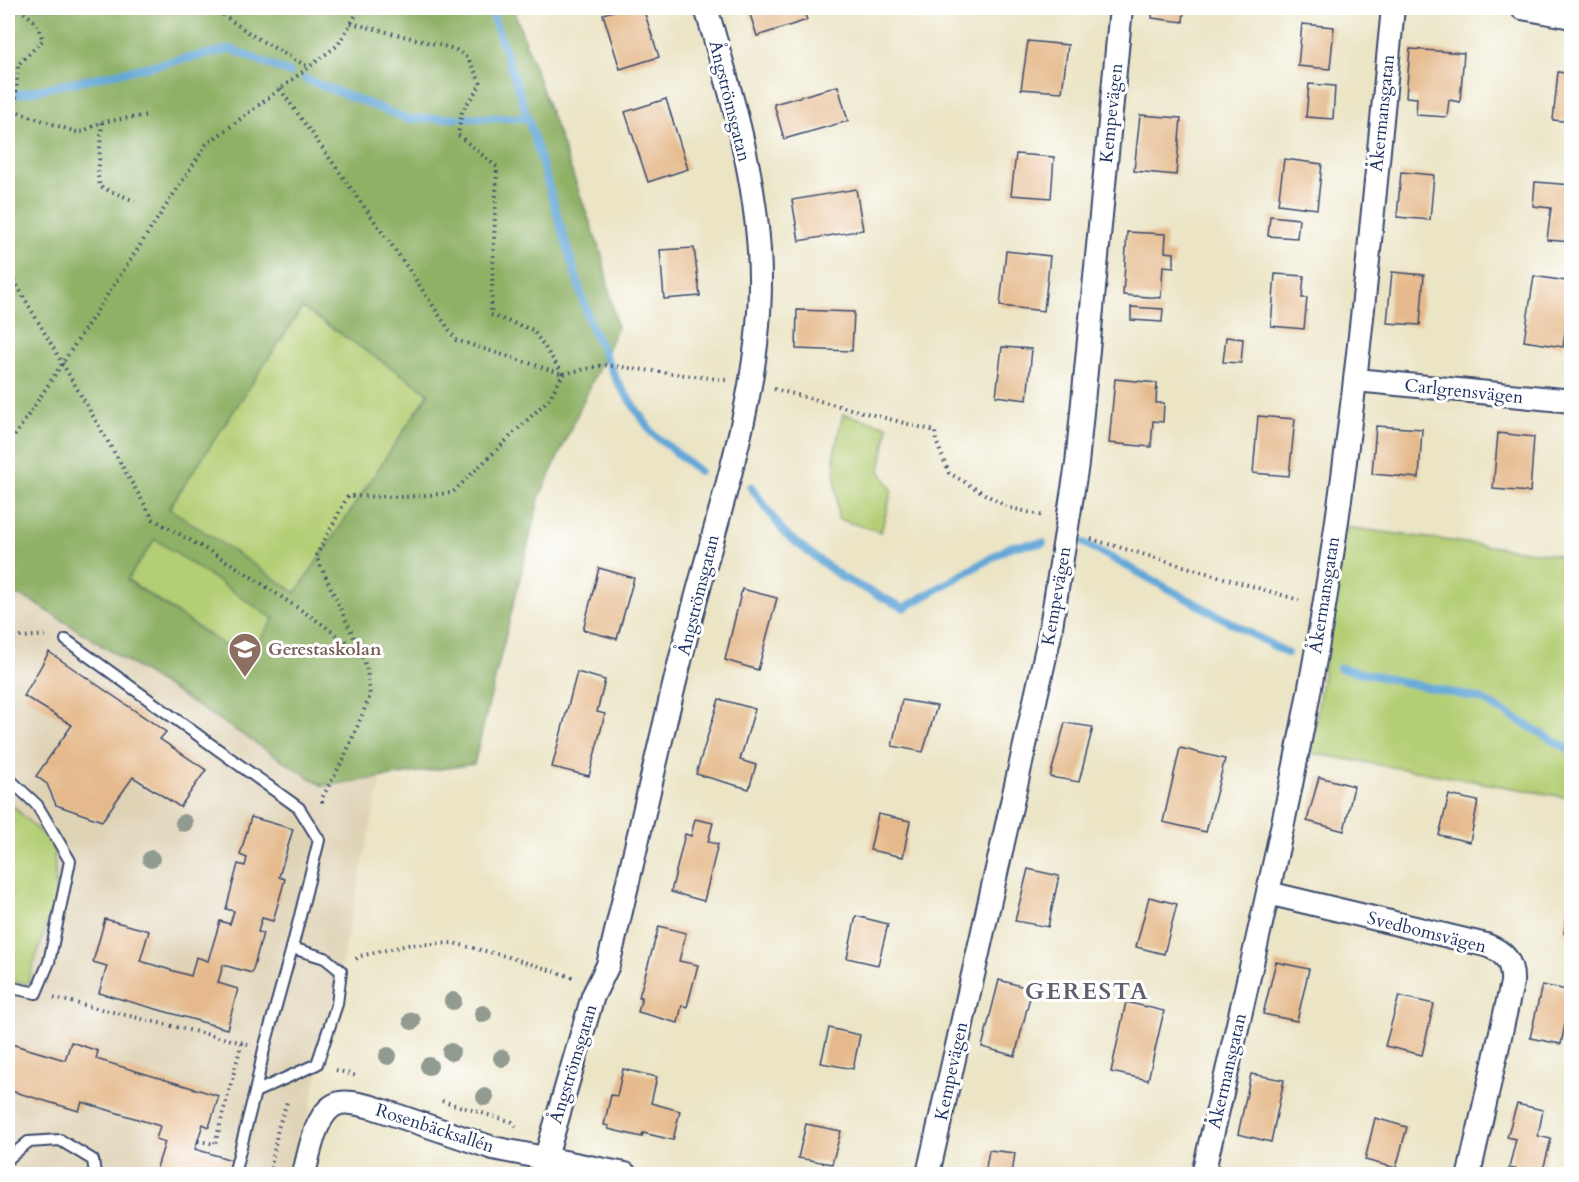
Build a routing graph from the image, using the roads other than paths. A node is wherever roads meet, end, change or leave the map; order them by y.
1 (706, 8) edge
2 (1121, 8) edge
3 (1393, 8) edge
4 (1522, 8) edge
5 (1572, 17) edge
6 (1356, 380) junction
7 (1572, 401) edge
8 (66, 640) dead end
9 (8, 778) edge
10 (1268, 893) junction
11 (292, 948) junction
12 (8, 987) edge
13 (255, 1092) junction
14 (8, 1159) edge
15 (237, 1162) junction
16 (542, 1167) edge
17 (95, 1174) edge
18 (234, 1174) edge
19 (243, 1174) edge
20 (304, 1174) edge
21 (625, 1174) edge
22 (928, 1174) edge
23 (1203, 1174) edge
24 (1469, 1174) edge

1 - 16 street, Ångströmsgatan
2 - 22 street, Kempevägen
3 - 6 street, Åkermansgatan
4 - 5 street
6 - 7 street, Carlgrensvägen
6 - 10 street, Åkermansgatan
8 - 11 lane
9 - 12 lane
10 - 23 street, Åkermansgatan
10 - 24 street, Svedbomsvägen
11 - 13 lane
11 - 13 lane
13 - 15 lane
14 - 17 lane
15 - 18 lane
15 - 19 lane
16 - 20 street, Rosenbäcksallén
16 - 21 street, Rosenbäcksallén

